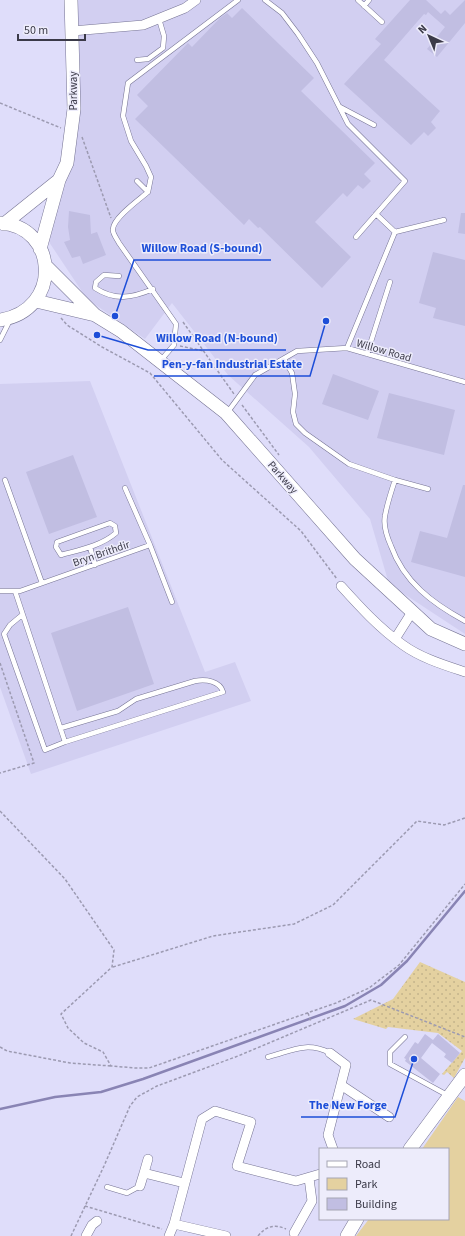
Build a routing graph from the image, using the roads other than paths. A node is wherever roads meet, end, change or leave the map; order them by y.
1 (71, 0) edge
2 (196, 0) edge
3 (238, 0) edge
4 (265, 0) edge
5 (358, 0) edge
6 (369, 0) edge
7 (364, 6) junction
8 (159, 19) junction
9 (382, 22) dead end
10 (72, 31) junction
11 (137, 60) dead end
12 (340, 107) junction
13 (374, 125) dead end
14 (59, 180) junction
15 (137, 181) dead end
16 (148, 192) junction
17 (376, 214) junction
18 (444, 220) dead end
19 (2, 224) edge
20 (395, 232) junction
21 (356, 237) dead end
22 (40, 249) junction
23 (45, 265) junction
24 (119, 276) dead end
25 (390, 282) dead end
26 (153, 289) junction
27 (41, 302) junction
28 (95, 315) junction
29 (5, 319) edge
30 (0, 340) edge
31 (347, 348) junction
32 (367, 354) junction
33 (284, 359) junction
34 (160, 361) junction
35 (465, 382) edge
36 (226, 414) junction
37 (5, 480) dead end
38 (395, 480) junction
39 (125, 488) dead end
40 (428, 489) dead end
41 (150, 545) junction
42 (90, 547) junction
43 (95, 565) junction
44 (42, 583) junction
45 (341, 586) road end
46 (0, 591) edge
47 (15, 591) junction
48 (172, 602) dead end
49 (412, 612) junction
50 (22, 615) junction
51 (465, 620) edge
52 (395, 639) junction
53 (465, 644) edge
54 (465, 672) edge
55 (61, 728) junction
56 (66, 742) junction
57 (405, 1037) dead end
58 (330, 1053) joint
59 (268, 1057) dead end
60 (465, 1075) edge
61 (340, 1085) junction
62 (450, 1097) junction
63 (389, 1117) dead end
64 (333, 1148) edge
65 (411, 1148) edge
66 (148, 1159) dead end
67 (144, 1173) junction
68 (319, 1174) edge
69 (309, 1178) junction
70 (184, 1183) junction
71 (140, 1186) joint
72 (107, 1187) dead end
73 (356, 1220) edge
74 (97, 1222) dead end
75 (171, 1231) edge
76 (294, 1233) road end
77 (86, 1236) edge
78 (226, 1236) edge
79 (346, 1236) edge

1 - 10 main road, Parkway
2 - 8 street
3 - 16 lane
4 - 12 lane
5 - 7 lane
6 - 7 lane
7 - 9 lane
8 - 10 street
8 - 11 lane
10 - 14 main road, Parkway
12 - 13 lane
12 - 17 lane
14 - 19 main road
14 - 22 main road, Parkway
15 - 16 lane
16 - 26 lane
17 - 20 lane
17 - 21 lane
18 - 20 lane
19 - 22 main road
20 - 31 lane
22 - 23 main road
23 - 27 main road
23 - 28 main road
24 - 26 lane
25 - 32 lane
26 - 34 lane
27 - 28 main road
27 - 29 main road
28 - 34 main road, Parkway
29 - 30 lane
31 - 32 lane, Willow Road
31 - 33 lane, Willow Road
32 - 35 lane, Willow Road
33 - 36 lane, Willow Road
33 - 38 lane
34 - 36 main road, Parkway
36 - 49 main road, Parkway
37 - 44 lane
38 - 40 lane
38 - 51 lane
39 - 41 lane
41 - 43 lane, Bryn Brithdir
41 - 48 lane
42 - 42 lane
42 - 43 lane
43 - 44 lane, Bryn Brithdir
44 - 47 lane, Bryn Brithdir
45 - 52 street
46 - 47 lane, Bryn Brithdir
47 - 50 lane
49 - 52 street
49 - 53 main road, Parkway
50 - 55 lane
50 - 56 lane
52 - 54 street
55 - 56 lane
55 - 56 lane
57 - 62 lane
58 - 59 lane
58 - 61 street
60 - 62 main road
61 - 63 street
61 - 64 street
62 - 65 main road
66 - 67 street
67 - 70 street
67 - 71 street
68 - 69 street
69 - 70 street
69 - 76 street
70 - 75 street
71 - 72 lane
73 - 79 main road
74 - 77 street
75 - 78 street

